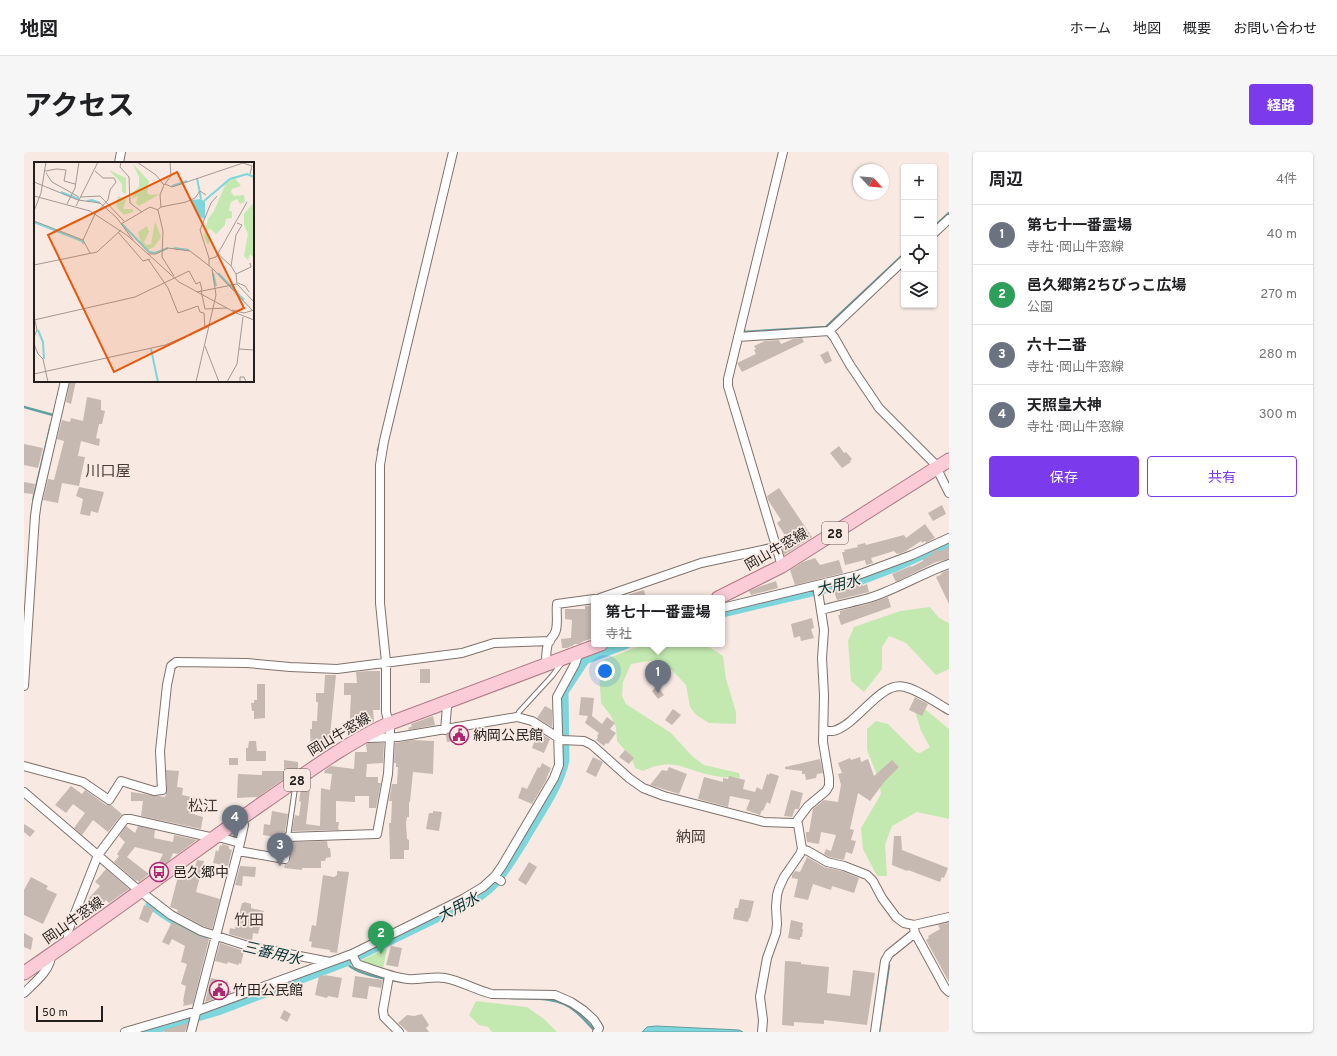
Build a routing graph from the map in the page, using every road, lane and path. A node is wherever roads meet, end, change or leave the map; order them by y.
1 (121, 152) edge
2 (453, 152) edge
3 (783, 152) edge
4 (119, 162) edge
5 (949, 219) edge
6 (937, 230) edge
7 (901, 263) edge
8 (829, 331) junction
9 (738, 337) junction
10 (65, 382) edge
11 (949, 460) edge
12 (937, 468) junction
13 (949, 494) edge
14 (949, 538) edge
15 (776, 547) junction
16 (949, 564) edge
17 (782, 566) junction
18 (817, 589) junction
19 (609, 595) edge
20 (724, 595) edge
21 (591, 600) edge
22 (725, 607) edge
23 (821, 610) junction
24 (550, 641) junction
25 (593, 647) edge
26 (579, 652) junction
27 (563, 658) junction
28 (386, 662) junction
29 (546, 664) junction
30 (24, 686) edge
31 (444, 703) junction
32 (949, 710) edge
33 (517, 717) junction
34 (445, 730) junction
35 (389, 731) junction
36 (824, 731) junction
37 (563, 740) junction
38 (24, 766) edge
39 (292, 784) junction
40 (24, 792) edge
41 (241, 819) junction
42 (796, 822) junction
43 (288, 837) junction
44 (214, 838) junction
45 (239, 847) junction
46 (802, 849) junction
47 (98, 855) junction
48 (141, 891) junction
49 (949, 917) edge
50 (914, 930) junction
51 (216, 936) junction
52 (69, 941) junction
53 (51, 955) junction
54 (354, 957) junction
55 (331, 962) junction
56 (24, 973) edge
57 (389, 976) junction
58 (949, 992) edge
59 (24, 993) edge
60 (196, 1015) junction
61 (125, 1032) edge
62 (191, 1032) edge
63 (399, 1032) edge
64 (597, 1032) edge
65 (762, 1032) edge
66 (875, 1032) edge

1 - 4 street
2 - 28 street
3 - 9 street
5 - 6 street
7 - 8 street
8 - 9 street
8 - 12 street
9 - 15 street
10 - 30 street
11 - 12 main road, 岡山牛窓線 / 28
12 - 13 street
12 - 17 main road, 岡山牛窓線 / 28
14 - 18 street
15 - 17 street
15 - 19 street
16 - 23 street
17 - 20 main road, 岡山牛窓線 / 28
18 - 22 street
18 - 23 street
21 - 24 street
23 - 36 street
24 - 28 street
24 - 29 street
25 - 26 main road, 岡山牛窓線 / 28
26 - 27 main road, 岡山牛窓線 / 28
26 - 37 street
27 - 29 main road, 岡山牛窓線 / 28
27 - 33 lane
28 - 35 street
28 - 38 street
29 - 31 main road, 岡山牛窓線 / 28
31 - 34 street
31 - 35 main road, 岡山牛窓線 / 28
32 - 36 street
33 - 34 street
33 - 37 street
34 - 35 street
35 - 39 main road, 岡山牛窓線 / 28
35 - 43 street
36 - 42 street
37 - 42 street
37 - 54 street
39 - 41 main road, 岡山牛窓線 / 28
39 - 43 lane
40 - 47 street
41 - 44 main road, 岡山牛窓線 / 28
41 - 45 street
42 - 46 street
43 - 45 street
44 - 45 street
44 - 47 street
44 - 48 main road, 岡山牛窓線 / 28
45 - 51 street
46 - 50 street
46 - 65 street
47 - 48 street
47 - 52 street
48 - 51 street
48 - 52 main road, 岡山牛窓線 / 28
49 - 50 street
50 - 58 street
50 - 66 street
51 - 55 street
51 - 60 street
52 - 53 main road, 岡山牛窓線 / 28
53 - 56 main road, 岡山牛窓線 / 28
53 - 59 street
54 - 55 street
54 - 57 street
55 - 60 street
57 - 63 street
57 - 64 street
60 - 61 street
60 - 62 street

